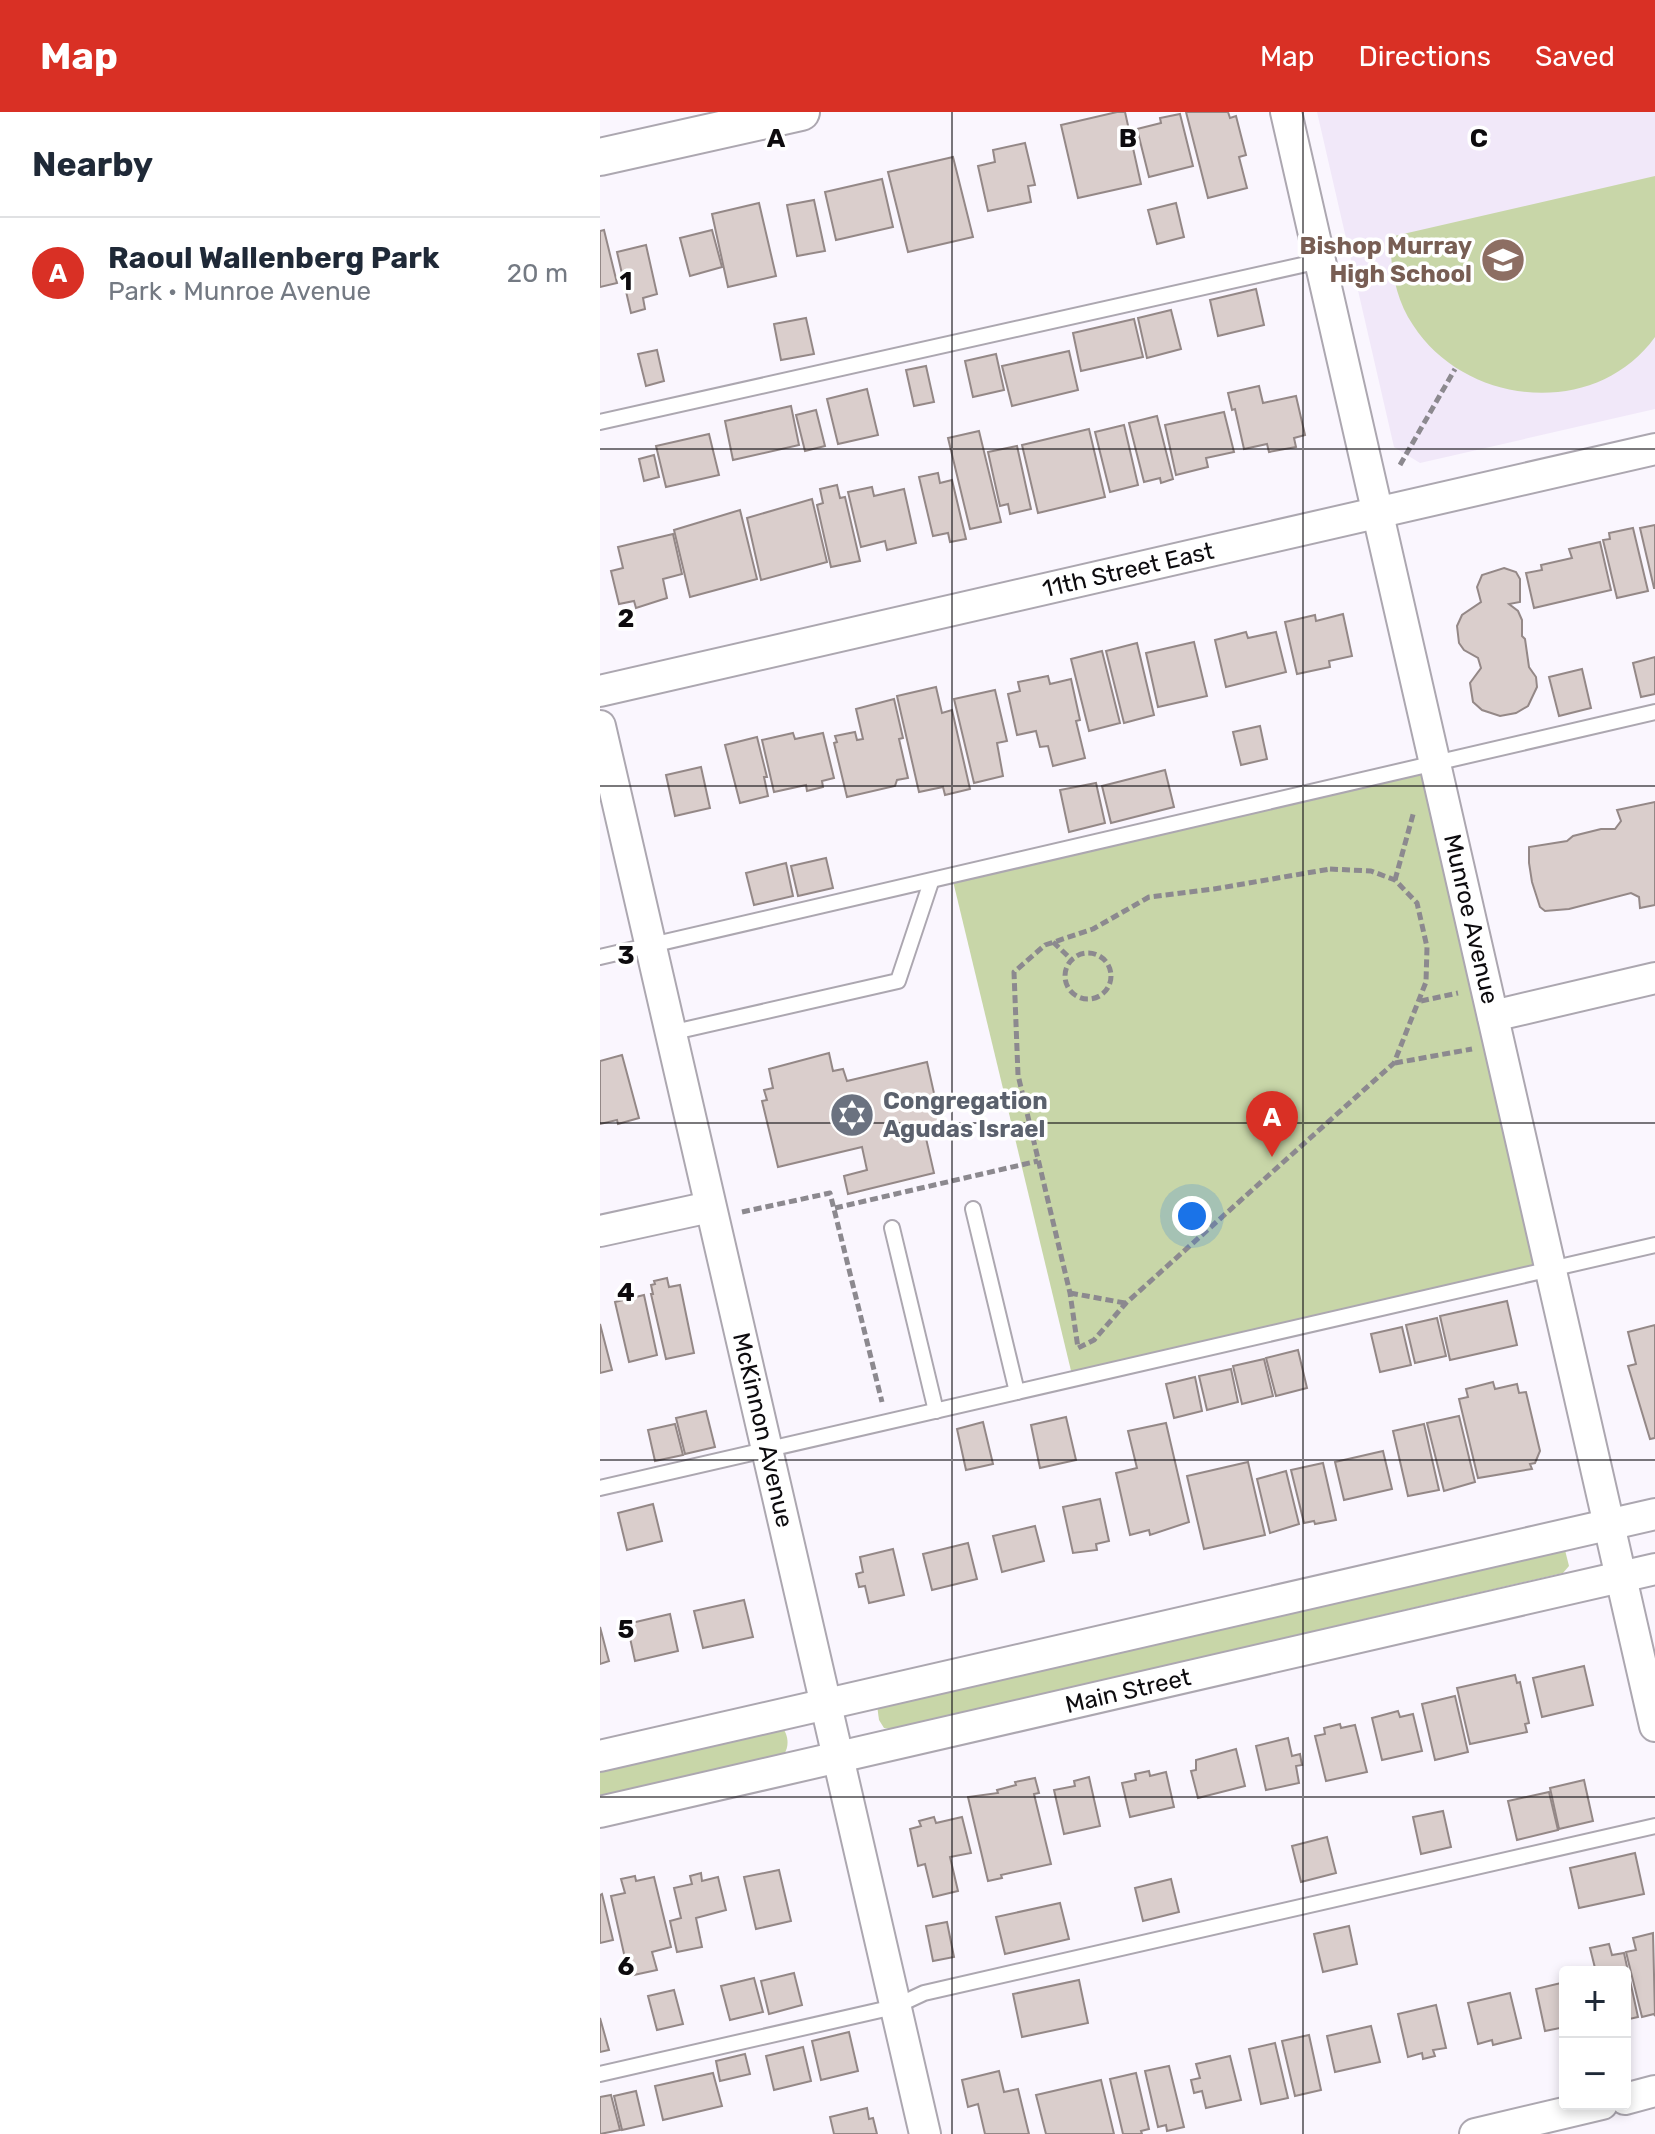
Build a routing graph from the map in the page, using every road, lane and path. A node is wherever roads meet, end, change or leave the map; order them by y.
1 (801, 112) edge
2 (1286, 112) edge
3 (600, 157) edge
4 (1320, 261) junction
5 (1455, 369) dead end
6 (600, 422) edge
7 (1655, 449) edge
8 (1400, 465) dead end
9 (1377, 513) junction
10 (600, 691) edge
11 (1655, 712) edge
12 (600, 726) edge
13 (1422, 765) junction
14 (1395, 880) junction
15 (931, 882) junction
16 (1053, 942) junction
17 (649, 945) junction
18 (600, 957) edge
19 (1072, 960) junction
20 (1655, 978) edge
21 (1485, 986) junction
22 (1420, 1002) junction
23 (1496, 1030) junction
24 (670, 1033) junction
25 (1394, 1063) junction
26 (1038, 1161) junction
27 (710, 1207) junction
28 (835, 1208) junction
29 (973, 1209) dead end
30 (892, 1228) dead end
31 (600, 1231) edge
32 (720, 1242) junction
33 (1655, 1245) edge
34 (1549, 1269) junction
35 (1070, 1293) junction
36 (1126, 1303) junction
37 (1017, 1392) junction
38 (936, 1411) junction
39 (887, 1422) junction
40 (767, 1449) junction
41 (600, 1488) edge
42 (1655, 1514) edge
43 (1608, 1525) junction
44 (1655, 1569) edge
45 (1620, 1577) junction
46 (826, 1704) junction
47 (1655, 1726) edge
48 (600, 1756) edge
49 (839, 1757) junction
50 (600, 1812) edge
51 (1655, 1826) edge
52 (894, 2007) junction
53 (600, 2074) edge
54 (1655, 2091) edge
55 (1631, 2097) edge
56 (1577, 2110) edge
57 (925, 2134) edge
58 (1475, 2134) edge

1 - 3 street
2 - 4 street, Munroe Avenue
4 - 6 lane
4 - 9 street, Munroe Avenue
5 - 8 path
7 - 9 street, 11th Street East
9 - 10 street, 11th Street East
9 - 13 street, Munroe Avenue
11 - 13 lane
12 - 17 street, McKinnon Avenue
13 - 14 path
13 - 15 lane
13 - 21 street, Munroe Avenue
14 - 16 path
14 - 22 path
15 - 17 lane
15 - 24 lane
16 - 19 path
16 - 26 path
17 - 18 lane
17 - 24 street, McKinnon Avenue
19 - 19 path
20 - 23 street
21 - 22 path
21 - 23 street, Munroe Avenue
22 - 25 path
23 - 25 path
23 - 34 street, Munroe Avenue
24 - 27 street, McKinnon Avenue
25 - 36 path
26 - 28 path
26 - 35 path
27 - 31 street
27 - 32 street, McKinnon Avenue
28 - 32 path
28 - 39 path
29 - 37 lane
30 - 38 lane
32 - 40 street, McKinnon Avenue
33 - 34 lane
34 - 37 lane
34 - 43 street, Munroe Avenue
35 - 36 path
35 - 36 path
37 - 38 lane
38 - 39 lane
39 - 40 lane
40 - 41 lane
40 - 46 street, McKinnon Avenue
42 - 43 street
43 - 45 street, Munroe Avenue
43 - 46 street
44 - 45 street, Main Street
45 - 47 street, Munroe Avenue
45 - 49 street, Main Street
46 - 48 street
46 - 49 street, McKinnon Avenue
49 - 50 street, Main Street
49 - 52 street, McKinnon Avenue
51 - 52 lane
52 - 53 lane
52 - 57 street, McKinnon Avenue
54 - 55 street
56 - 58 street

